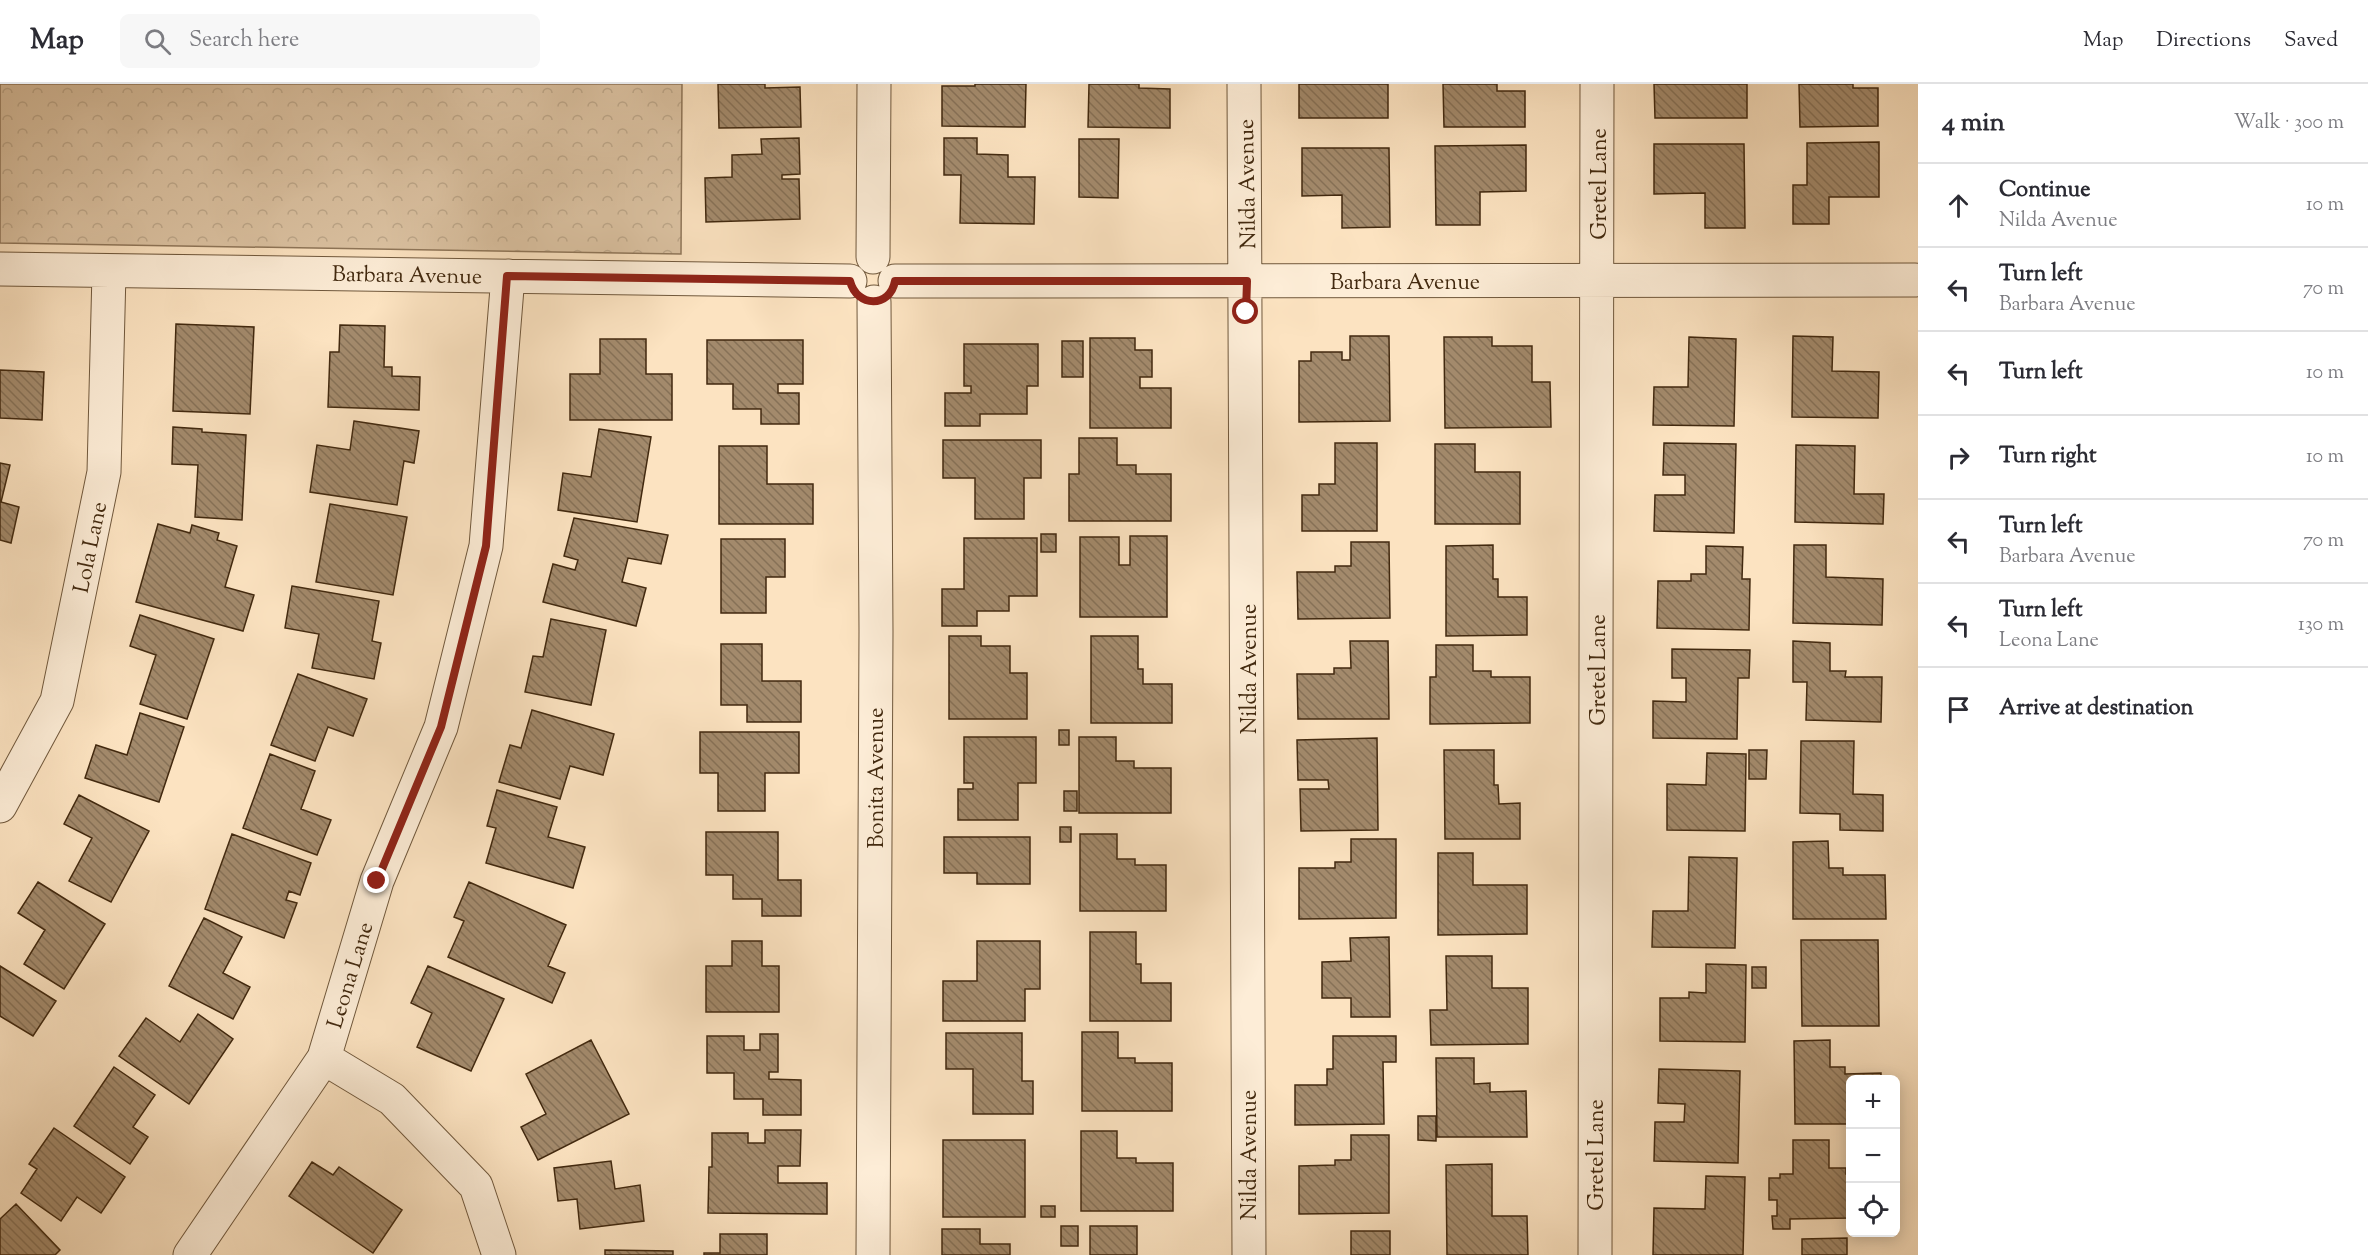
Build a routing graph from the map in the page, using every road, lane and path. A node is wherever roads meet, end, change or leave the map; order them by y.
1 (874, 84) edge
2 (1244, 84) edge
3 (1597, 84) edge
4 (0, 269) edge
5 (109, 272) junction
6 (507, 276) junction
7 (1917, 278) edge
8 (1247, 281) junction
9 (1598, 281) junction
10 (873, 288) junction
11 (0, 806) edge
12 (324, 1058) junction
13 (190, 1255) edge
14 (499, 1255) edge
15 (873, 1255) edge
16 (1249, 1255) edge
17 (1595, 1255) edge

1 - 10 street
2 - 8 street, Nilda Avenue
3 - 9 street, Gretel Lane
4 - 5 street, Barbara Avenue
5 - 6 street, Barbara Avenue
5 - 11 street, Lola Lane
6 - 10 street, Barbara Avenue
6 - 12 street, Leona Lane
7 - 9 street, Barbara Avenue
8 - 9 street, Barbara Avenue
8 - 10 street, Barbara Avenue
8 - 16 street, Nilda Avenue
9 - 17 street, Gretel Lane
10 - 15 street, Bonita Avenue
12 - 13 street, Leona Lane
12 - 14 street

